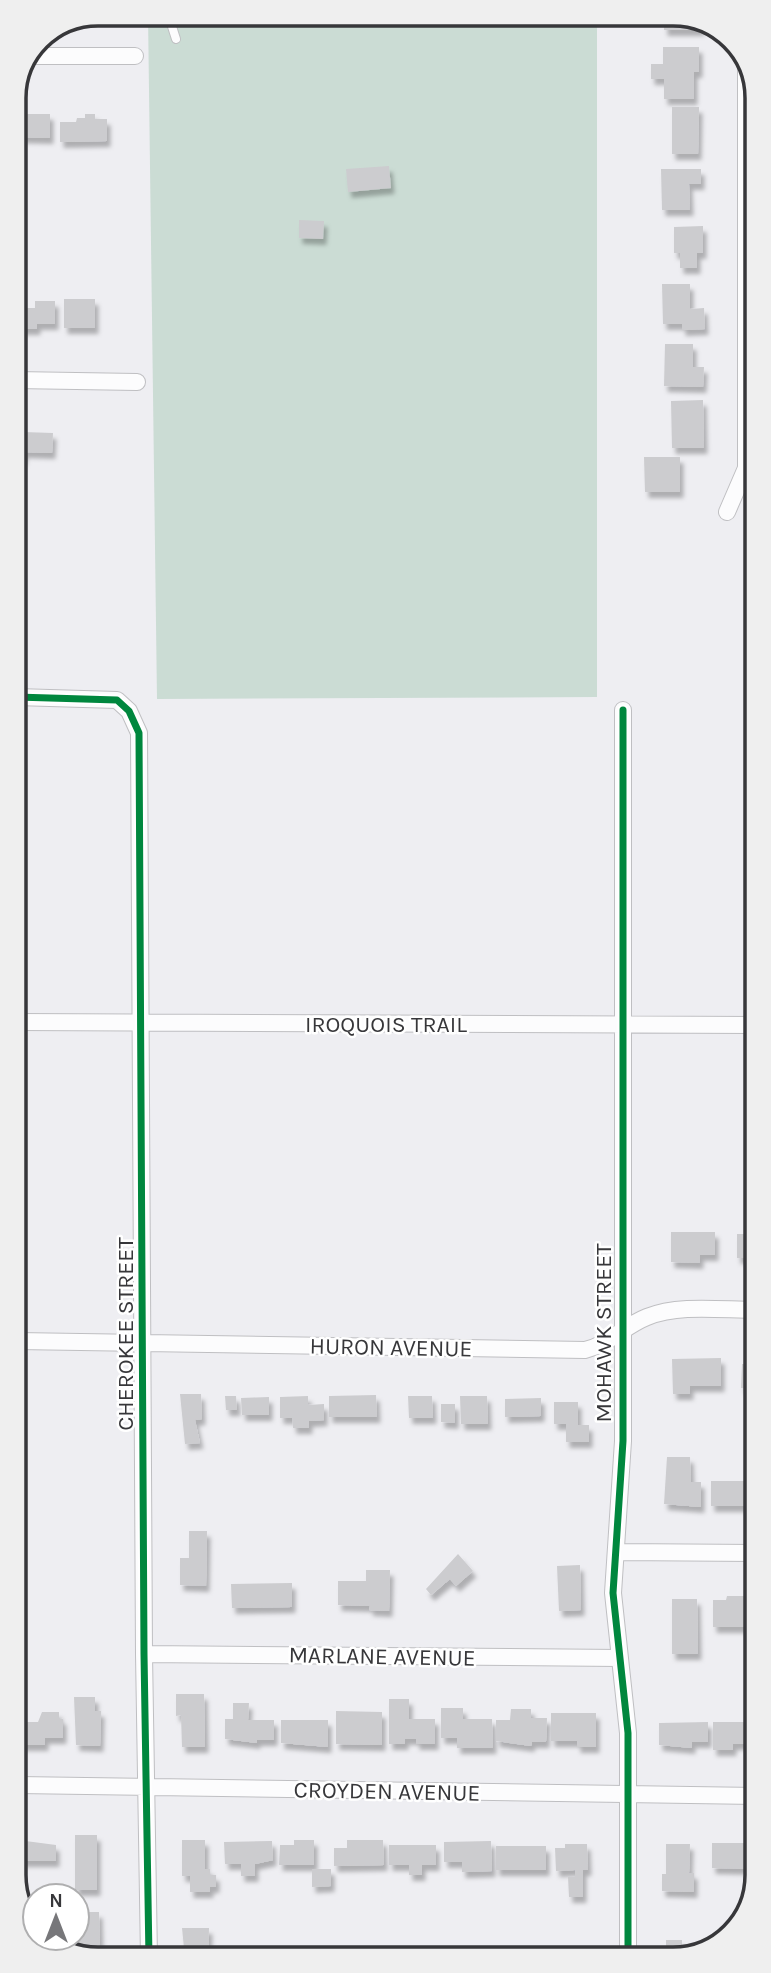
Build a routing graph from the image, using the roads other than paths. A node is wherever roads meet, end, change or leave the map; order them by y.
1 (172, 26) edge
2 (176, 39) dead end
3 (40, 56) edge
4 (135, 56) dead end
5 (26, 380) edge
6 (137, 382) dead end
7 (745, 470) edge
8 (727, 512) dead end
9 (26, 697) edge
10 (623, 710) dead end
11 (26, 1022) edge
12 (141, 1023) junction
13 (624, 1025) junction
14 (745, 1025) edge
15 (745, 1310) edge
16 (620, 1333) junction
17 (26, 1341) edge
18 (145, 1342) junction
19 (617, 1552) junction
20 (745, 1553) edge
21 (144, 1654) junction
22 (620, 1658) junction
23 (26, 1785) edge
24 (146, 1786) junction
25 (628, 1796) junction
26 (745, 1796) edge
27 (149, 1947) edge
28 (628, 1947) edge

1 - 2 lane
3 - 4 street
5 - 6 street
7 - 8 street
9 - 12 street, CHEROKEE STREET
10 - 13 street, MOHAWK STREET
11 - 12 street, IROQUOIS TRAIL
12 - 13 street, IROQUOIS TRAIL
12 - 18 street, CHEROKEE STREET
13 - 14 street, IROQUOIS TRAIL
13 - 16 street, MOHAWK STREET
15 - 16 street, HURON AVENUE
16 - 18 street, HURON AVENUE
16 - 19 street, MOHAWK STREET
17 - 18 street, HURON AVENUE
18 - 21 street, CHEROKEE STREET
19 - 20 street
19 - 22 street, MOHAWK STREET
21 - 22 street, MARLANE AVENUE
21 - 24 street, CHEROKEE STREET
22 - 25 street, MOHAWK STREET
23 - 24 street, CROYDEN AVENUE
24 - 25 street, CROYDEN AVENUE
24 - 27 street, CHEROKEE STREET
25 - 26 street, CROYDEN AVENUE
25 - 28 street, MOHAWK STREET

